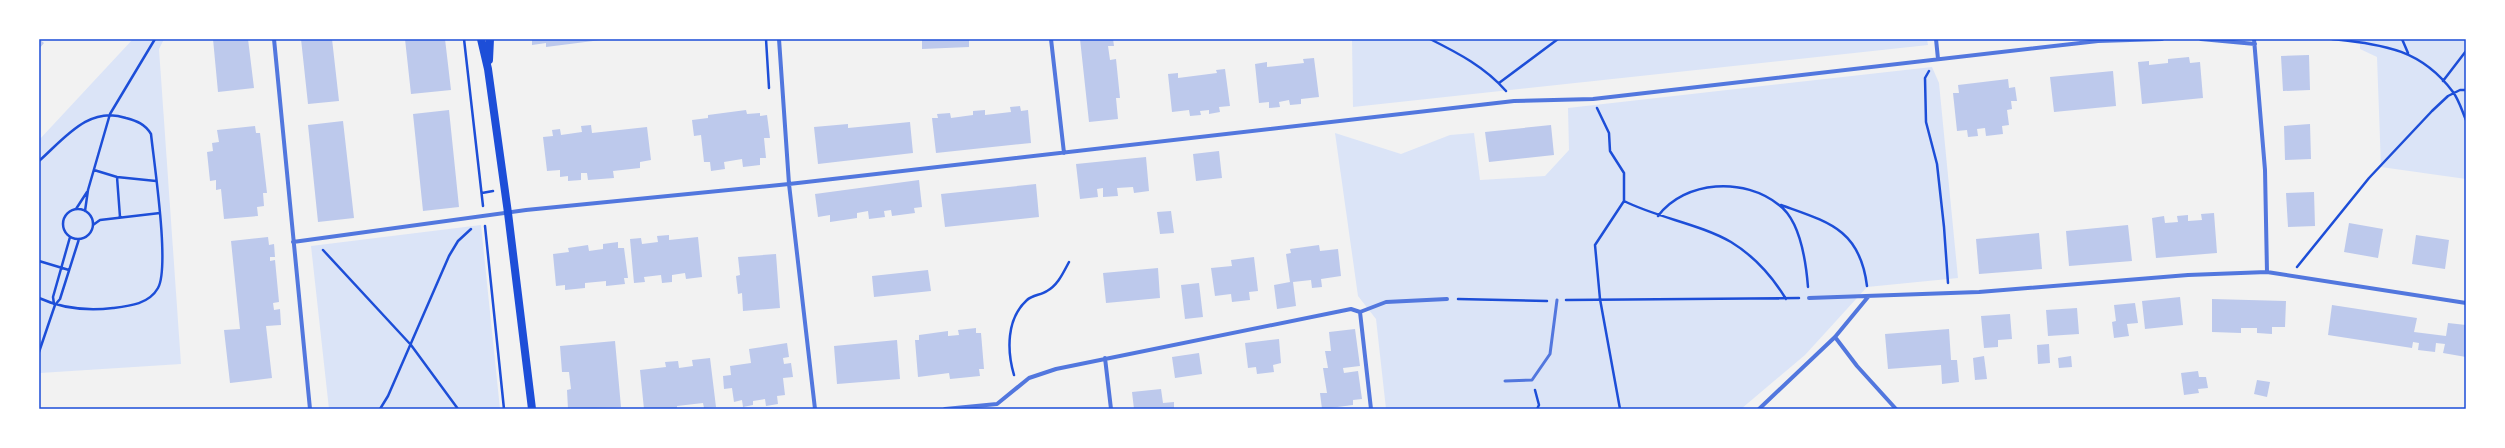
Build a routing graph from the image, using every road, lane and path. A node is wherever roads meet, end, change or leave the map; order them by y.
1 (155, 39) edge
2 (274, 39) edge
3 (464, 39) edge
4 (481, 39) edge
5 (490, 39) edge
6 (778, 39) edge
7 (1051, 39) edge
8 (1430, 39) edge
9 (1558, 39) edge
10 (1936, 39) edge
11 (2162, 39) edge
12 (2202, 39) edge
13 (2254, 39) edge
14 (2332, 39) edge
15 (2402, 39) edge
16 (2255, 44) junction
17 (2466, 51) edge
18 (2408, 53) junction
19 (1938, 59) junction
20 (488, 69) junction
21 (2443, 81) junction
22 (1499, 84) junction
23 (1925, 85) dead end
24 (2466, 90) edge
25 (2454, 93) junction
26 (1593, 99) junction
27 (1514, 100) junction
28 (110, 114) junction
29 (2466, 120) edge
30 (1064, 153) junction
31 (39, 161) edge
32 (94, 170) junction
33 (118, 177) junction
34 (156, 182) junction
35 (789, 184) junction
36 (88, 190) junction
37 (1624, 201) junction
38 (1780, 205) junction
39 (76, 209) junction
40 (85, 211) junction
41 (160, 213) junction
42 (508, 213) junction
43 (1658, 216) junction
44 (120, 217) junction
45 (485, 217) junction
46 (92, 225) junction
47 (70, 236) junction
48 (79, 239) junction
49 (312, 239) junction
50 (293, 242) junction
51 (39, 261) edge
52 (1069, 262) dead end
53 (62, 269) junction
54 (69, 270) junction
55 (2267, 272) junction
56 (2292, 277) junction
57 (1948, 293) junction
58 (1868, 297) junction
59 (39, 298) edge
60 (1809, 298) junction
61 (1447, 299) joint
62 (1787, 299) junction
63 (1558, 300) junction
64 (1600, 300) junction
65 (2466, 303) edge
66 (55, 305) junction
67 (1360, 312) junction
68 (1836, 337) junction
69 (411, 345) junction
70 (39, 352) edge
71 (1105, 358) junction
72 (1532, 380) junction
73 (1505, 381) dead end
74 (1017, 386) junction
75 (310, 409) edge
76 (380, 409) edge
77 (458, 409) edge
78 (504, 409) edge
79 (532, 409) edge
80 (815, 409) edge
81 (945, 409) edge
82 (1111, 409) edge
83 (1371, 409) edge
84 (1538, 409) edge
85 (1620, 409) edge
86 (1759, 409) edge
87 (1896, 409) edge

1 - 28 path
2 - 50 street
3 - 45 path
4 - 20 main road
5 - 20 main road
6 - 35 street
7 - 30 street
8 - 22 path
9 - 22 path
10 - 19 street
11 - 19 street
12 - 16 street
13 - 16 street
14 - 18 path
15 - 18 path
16 - 55 street
17 - 21 path
18 - 21 path
19 - 26 street
20 - 42 main road
21 - 25 path
22 - 27 path
23 - 57 path
24 - 25 path
25 - 29 path
25 - 56 path
26 - 27 street
26 - 37 path
27 - 30 street
28 - 31 path
28 - 32 path
28 - 34 path
30 - 35 street
32 - 33 path
32 - 36 path
33 - 34 path
33 - 44 path
34 - 41 path
35 - 42 street
35 - 80 street
36 - 39 path
36 - 40 path
37 - 43 path
37 - 64 path
38 - 43 path
38 - 58 path
38 - 60 path
39 - 40 path
39 - 47 path
40 - 46 path
41 - 44 path
41 - 66 path
42 - 45 street
42 - 79 main road
43 - 62 path
44 - 46 path
45 - 49 street
45 - 69 path
45 - 78 path
46 - 48 path
47 - 48 path
47 - 53 path
48 - 54 path
49 - 50 street
49 - 69 path
50 - 75 street
51 - 53 path
52 - 74 path
53 - 54 path
53 - 66 path
54 - 66 path
55 - 56 street
55 - 57 street
56 - 65 street
57 - 58 street
58 - 60 street
58 - 68 street
59 - 66 path
60 - 62 path
61 - 63 path
61 - 67 street
62 - 64 path
63 - 64 path
63 - 72 lane
64 - 85 path
66 - 70 path
67 - 71 street
67 - 83 street
68 - 86 street
68 - 87 street
69 - 76 path
69 - 77 path
71 - 74 street
71 - 82 street
72 - 73 lane
72 - 84 path
74 - 81 street

